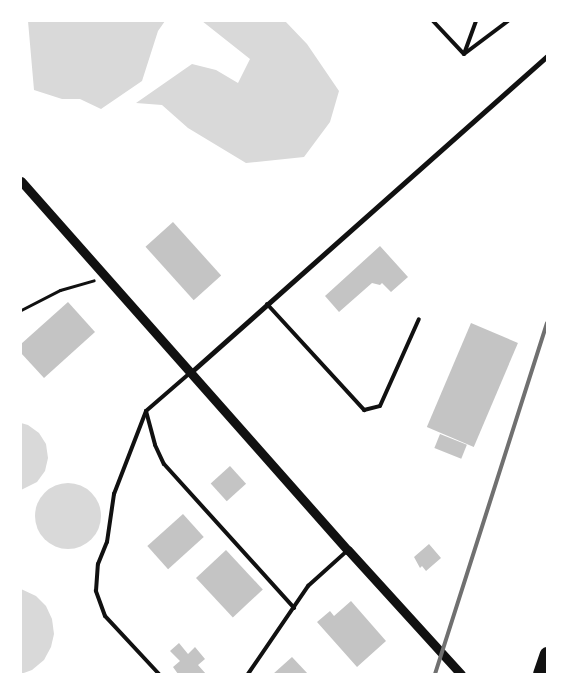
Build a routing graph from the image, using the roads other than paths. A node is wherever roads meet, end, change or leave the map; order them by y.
1 (433, 21) edge
2 (476, 21) edge
3 (508, 21) edge
4 (464, 54) junction
5 (547, 56) edge
6 (21, 180) edge
7 (267, 304) junction
8 (419, 320) dead end
9 (190, 373) junction
10 (146, 411) junction
11 (348, 550) junction
12 (294, 608) junction
13 (547, 654) edge
14 (159, 674) edge
15 (248, 674) edge
16 (461, 674) edge
17 (540, 674) edge

1 - 4 lane
2 - 4 lane
3 - 4 lane
5 - 7 street
6 - 9 street
7 - 8 lane
7 - 9 street
9 - 10 lane
9 - 11 street
10 - 12 lane
10 - 14 lane
11 - 12 lane
11 - 16 street
12 - 15 lane
13 - 17 highway

